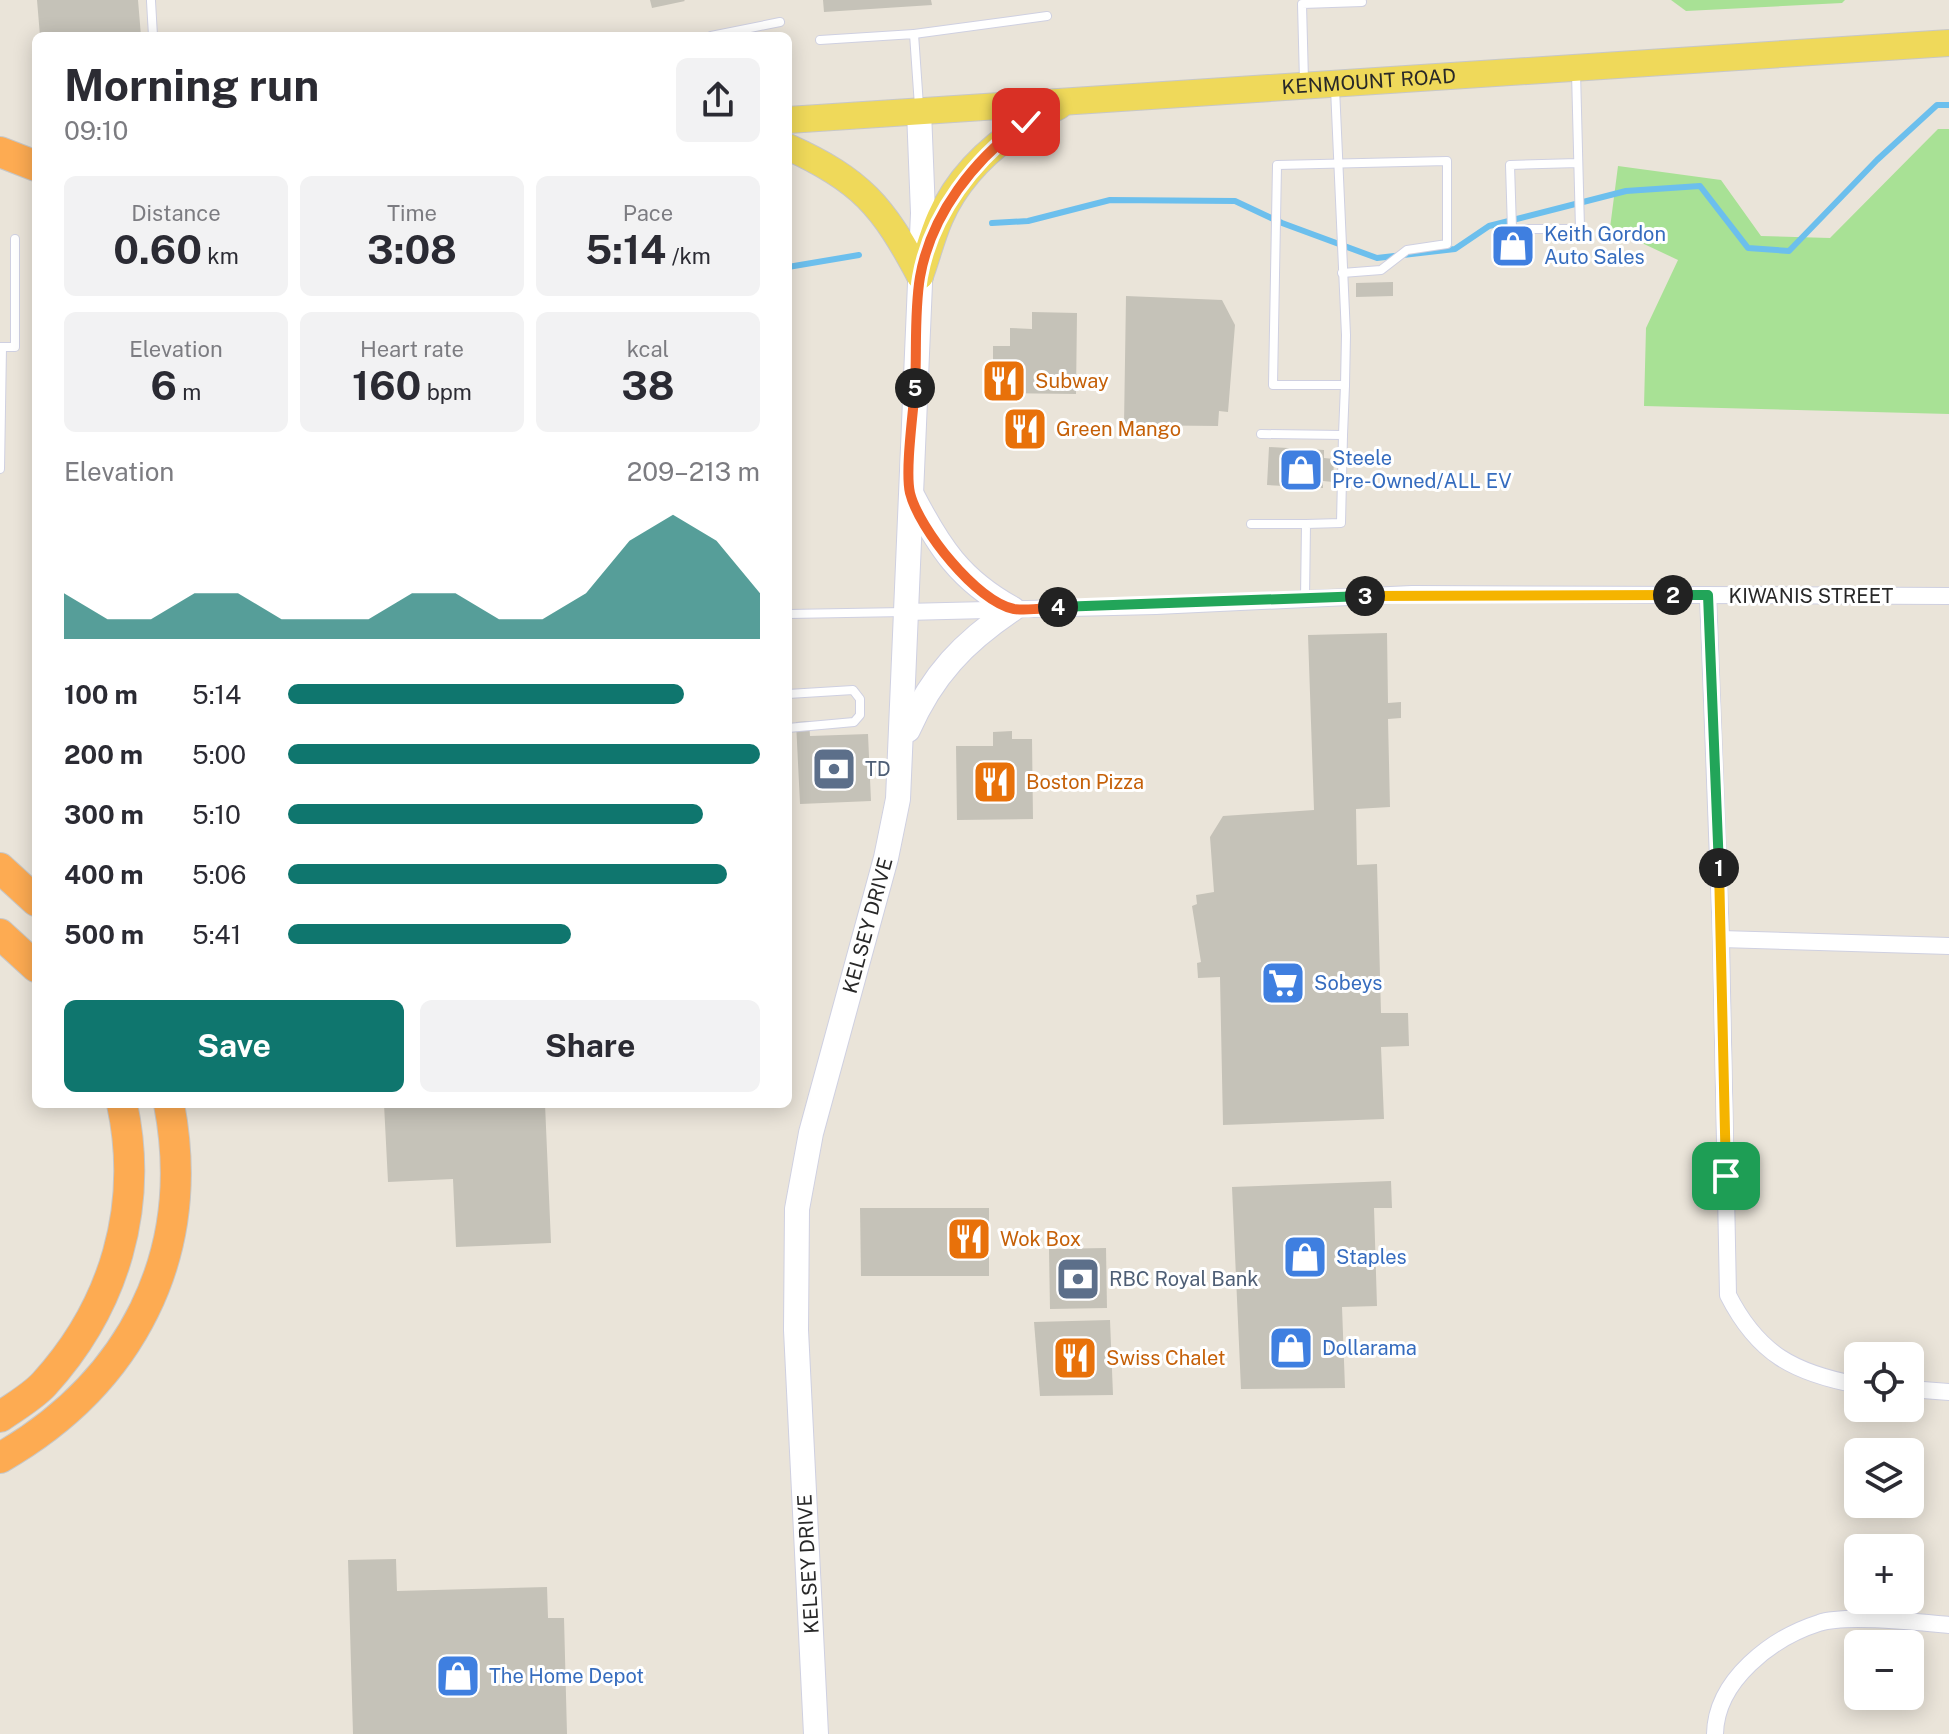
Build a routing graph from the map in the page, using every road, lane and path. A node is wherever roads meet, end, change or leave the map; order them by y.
1 (151, 1) edge
2 (1302, 2) edge
3 (1362, 2) dead end
4 (1047, 16) dead end
5 (780, 22) dead end
6 (153, 32) edge
7 (731, 32) edge
8 (914, 34) junction
9 (820, 40) dead end
10 (1949, 43) edge
11 (1576, 67) junction
12 (1335, 83) junction
13 (1304, 85) junction
14 (1069, 101) junction
15 (919, 111) junction
16 (792, 120) edge
17 (792, 149) edge
18 (0, 152) edge
19 (1338, 162) junction
20 (1578, 163) junction
21 (32, 165) edge
22 (32, 167) edge
23 (0, 171) edge
24 (15, 239) dead end
25 (1342, 273) junction
26 (920, 276) junction
27 (1, 347) edge
28 (1345, 385) junction
29 (1261, 434) dead end
30 (1343, 435) junction
31 (0, 469) edge
32 (910, 492) junction
33 (1251, 524) dead end
34 (1306, 524) junction
35 (1708, 595) junction
36 (1949, 596) edge
37 (1305, 599) junction
38 (1013, 609) junction
39 (905, 612) junction
40 (792, 614) edge
41 (792, 694) edge
42 (792, 728) edge
43 (903, 743) junction
44 (0, 868) edge
45 (32, 897) edge
46 (0, 934) edge
47 (1721, 939) junction
48 (1949, 946) edge
49 (32, 963) edge
50 (123, 1108) edge
51 (170, 1108) edge
52 (1844, 1382) edge
53 (1924, 1390) edge
54 (1949, 1392) edge
55 (0, 1417) edge
56 (0, 1458) edge
57 (1949, 1625) edge
58 (816, 1734) edge
59 (1715, 1734) edge

1 - 6 lane
2 - 3 lane
2 - 13 lane
4 - 8 lane
5 - 7 lane
8 - 9 lane
8 - 15 lane
10 - 11 main road, KENMOUNT ROAD
11 - 12 main road, KENMOUNT ROAD
11 - 20 lane
12 - 13 main road, KENMOUNT ROAD
12 - 19 lane
13 - 14 main road, KENMOUNT ROAD
14 - 15 main road, KENMOUNT ROAD
14 - 26 main road
15 - 16 main road, KENMOUNT ROAD
15 - 26 main road, KELSEY DRIVE
17 - 26 main road
18 - 21 highway
19 - 25 lane
19 - 25 lane
19 - 28 lane
20 - 20 lane
22 - 23 main road
24 - 27 lane
25 - 28 lane
26 - 32 main road, KELSEY DRIVE
27 - 31 lane
28 - 30 lane
29 - 30 lane
30 - 34 lane
32 - 38 main road
32 - 39 main road, KELSEY DRIVE
33 - 34 lane
34 - 37 lane
35 - 36 street, KIWANIS STREET
35 - 37 street, KIWANIS STREET
35 - 47 street
37 - 38 street, KIWANIS STREET
38 - 39 street, KIWANIS STREET
38 - 43 main road
39 - 40 lane
39 - 43 main road, KELSEY DRIVE
41 - 42 lane
43 - 58 main road, KELSEY DRIVE
44 - 45 highway
46 - 49 highway
47 - 48 street
47 - 52 street
50 - 55 highway
51 - 56 highway
53 - 54 street
57 - 59 street

